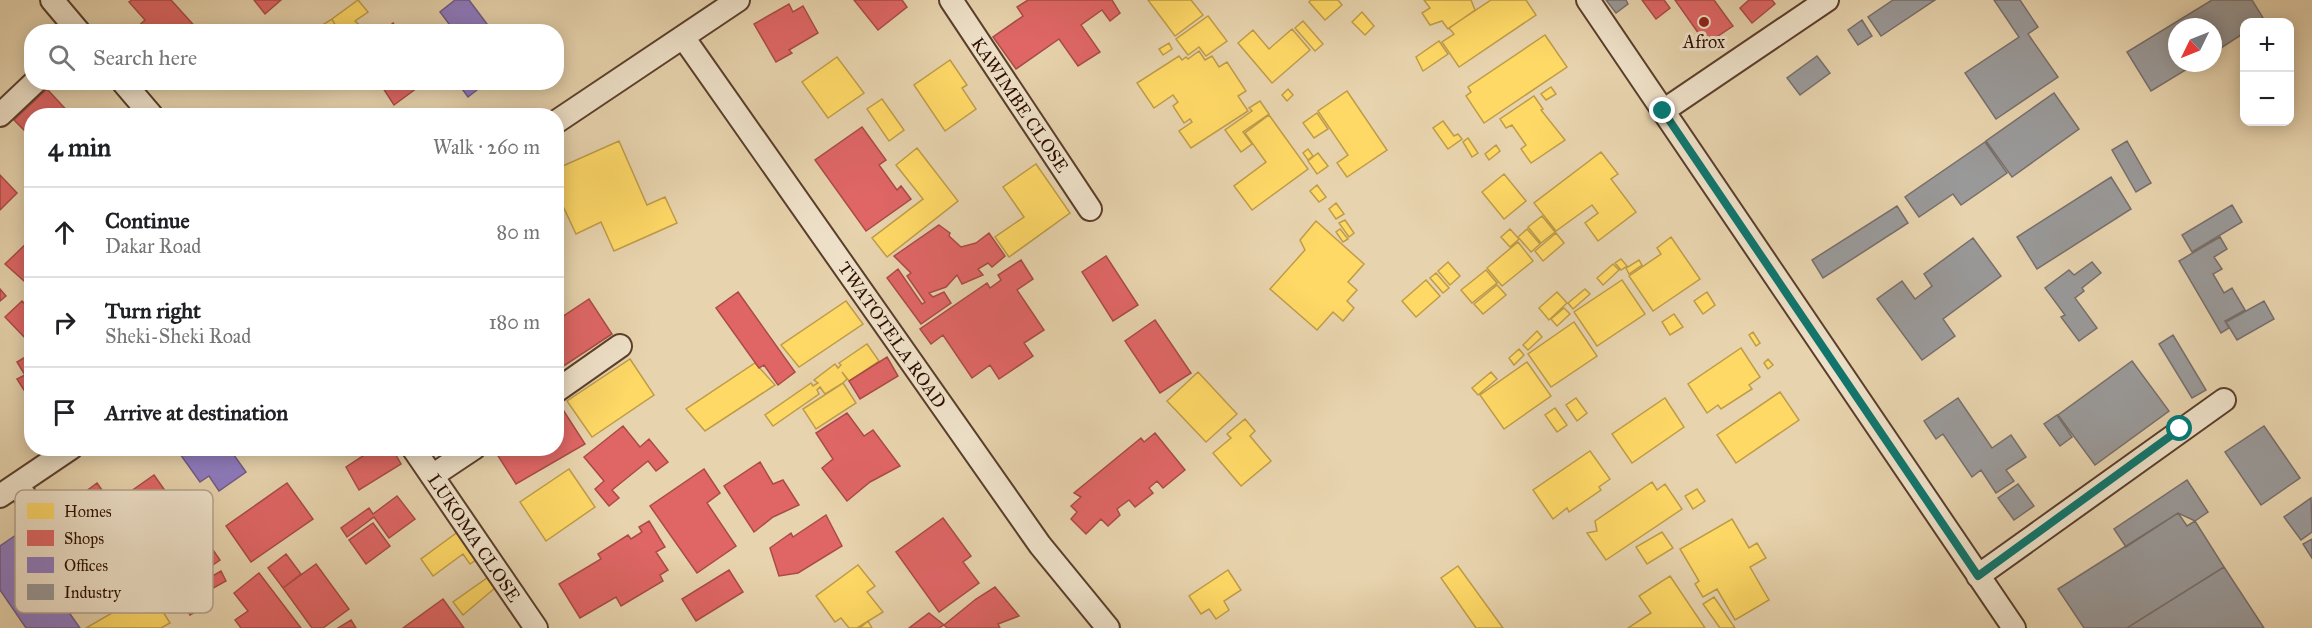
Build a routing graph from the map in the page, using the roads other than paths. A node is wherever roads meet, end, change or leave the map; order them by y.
1 (52, 0) edge
2 (738, 0) edge
3 (951, 0) edge
4 (1588, 0) edge
5 (1827, 0) edge
6 (72, 24) edge
7 (683, 37) junction
8 (27, 90) edge
9 (130, 90) edge
10 (145, 108) edge
11 (1663, 111) junction
12 (0, 115) edge
13 (564, 117) edge
14 (1089, 209) dead end
15 (620, 346) dead end
16 (564, 385) edge
17 (2224, 400) dead end
18 (59, 456) edge
19 (418, 456) edge
20 (462, 456) edge
21 (432, 476) junction
22 (8, 491) edge
23 (1978, 576) junction
24 (536, 628) edge
25 (1108, 628) edge
26 (2014, 628) edge

1 - 6 street
2 - 7 street
3 - 14 street, KAWIMBE CLOSE
4 - 11 street
5 - 11 street
7 - 13 street
7 - 25 street, TWATOTELA ROAD
8 - 12 street
9 - 10 street
11 - 23 street
15 - 16 street
17 - 23 street
18 - 22 street
19 - 21 street, LUKOMA CLOSE
20 - 21 street
21 - 24 street, LUKOMA CLOSE
23 - 26 street

